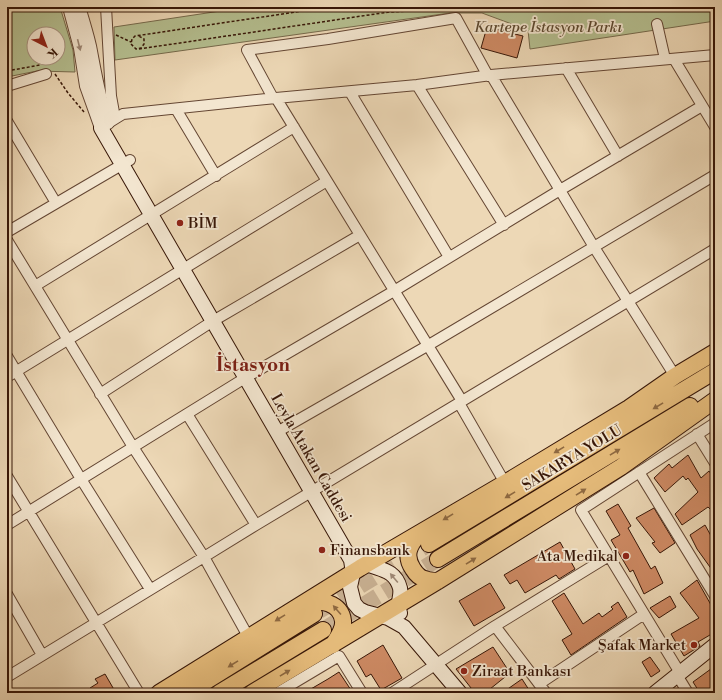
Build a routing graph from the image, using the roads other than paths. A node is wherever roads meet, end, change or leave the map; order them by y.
1 (69, 7) edge
2 (79, 7) edge
3 (106, 7) edge
4 (657, 24) dead end
5 (715, 55) edge
6 (669, 59) junction
7 (566, 68) junction
8 (46, 70) road end
9 (489, 76) junction
10 (417, 85) junction
11 (7, 86) edge
12 (350, 92) junction
13 (275, 98) junction
14 (702, 106) junction
15 (176, 109) junction
16 (7, 121) edge
17 (108, 123) junction
18 (294, 127) junction
19 (715, 127) edge
20 (618, 156) junction
21 (126, 162) junction
22 (715, 175) edge
23 (216, 176) junction
24 (327, 181) junction
25 (560, 190) junction
26 (56, 203) junction
27 (155, 212) junction
28 (504, 225) junction
29 (7, 232) edge
30 (360, 235) junction
31 (7, 240) edge
32 (594, 248) junction
33 (715, 249) edge
34 (449, 257) junction
35 (187, 266) junction
36 (35, 286) junction
37 (394, 291) junction
38 (628, 301) junction
39 (217, 319) junction
40 (68, 340) junction
41 (427, 346) junction
42 (715, 352) edge
43 (7, 356) edge
44 (715, 364) edge
45 (16, 371) junction
46 (715, 372) edge
47 (249, 376) junction
48 (675, 376) junction
49 (7, 377) edge
50 (715, 391) edge
51 (100, 394) junction
52 (715, 400) edge
53 (460, 402) junction
54 (629, 408) junction
55 (715, 410) edge
56 (188, 414) junction
57 (715, 423) edge
58 (280, 430) junction
59 (697, 434) junction
60 (133, 448) junction
61 (715, 463) edge
62 (621, 467) junction
63 (639, 472) junction
64 (7, 476) edge
65 (81, 479) junction
66 (505, 483) junction
67 (314, 490) junction
68 (28, 512) junction
69 (7, 525) edge
70 (256, 525) junction
71 (424, 539) junction
72 (609, 556) junction
73 (204, 557) junction
74 (438, 559) tunnel mouth
75 (356, 561) junction
76 (438, 581) junction
77 (150, 589) junction
78 (7, 594) edge
79 (715, 596) edge
80 (397, 606) junction
81 (297, 608) junction
82 (314, 614) tunnel mouth
83 (644, 614) junction
84 (382, 616) junction
85 (96, 622) junction
86 (404, 626) junction
87 (495, 626) junction
88 (323, 630) tunnel mouth
89 (249, 638) junction
90 (333, 644) junction
91 (715, 644) edge
92 (42, 655) junction
93 (436, 664) junction
94 (678, 674) junction
95 (7, 677) edge
96 (539, 684) junction
97 (139, 693) edge
98 (159, 693) edge
99 (187, 693) edge
100 (219, 693) edge
101 (252, 693) edge
102 (277, 693) edge
103 (362, 693) edge
104 (392, 693) edge
105 (460, 693) edge
106 (546, 693) edge
107 (655, 693) edge
108 (688, 693) edge

1 -> 17 street, Leyla Atakan Caddesi
2 - 17 street, Leyla Atakan Caddesi
3 - 17 street
4 - 6 street
5 - 6 street
6 - 7 street
6 - 14 street
7 - 9 street
7 - 20 street
8 - 11 street
9 - 10 street
9 - 13 street
9 - 25 street
10 - 12 street
10 - 28 street
12 - 13 street
12 - 34 street
13 - 15 street
13 - 18 street
14 - 19 street
14 - 20 street
15 - 17 street
15 - 23 street
16 - 26 street
17 - 21 main road, Leyla Atakan Caddesi
18 - 23 street
18 - 24 street
20 - 25 street
21 - 26 street
21 - 27 main road, Leyla Atakan Caddesi
22 - 32 street
23 - 27 street
24 - 30 street
24 - 35 street
25 - 28 street
25 - 32 street
26 - 29 street
27 - 35 main road, Leyla Atakan Caddesi
27 - 36 street
28 - 34 street
30 - 37 street
30 - 39 street
31 - 36 street
32 - 38 street
32 - 41 street
33 - 38 street
34 - 37 street
35 - 39 main road, Leyla Atakan Caddesi
35 - 40 street
36 - 40 street
37 - 41 street
37 - 47 street
38 - 48 street
38 - 53 street
39 - 47 main road, Leyla Atakan Caddesi
39 - 51 street
40 - 45 street
40 - 51 street
41 - 53 street
41 - 58 street
42 - 48 highway
43 - 45 street
44 - 54 highway
45 - 49 street
45 - 65 street
46 -> 71 highway, SAKARYA YOLU
47 - 56 street
47 - 58 main road, Leyla Atakan Caddesi
48 - 54 highway
74 -> 50 highway
51 - 60 street
52 - 62 highway
53 - 66 street
53 - 67 street
54 -> 66 highway
55 - 62 highway
56 - 60 street
56 - 70 street
57 - 59 street
58 - 67 main road, Leyla Atakan Caddesi
59 - 61 street
59 - 63 street
60 - 65 street
60 - 73 street
76 -> 62 highway
63 - 72 street
63 - 79 street
64 - 68 street
65 - 68 street
65 - 77 street
66 -> 71 highway
67 - 70 street
67 - 75 main road, Leyla Atakan Caddesi
68 - 69 street
68 - 85 street
70 - 73 street
71 - 75 highway
71 - 76 highway
72 - 83 street
72 - 87 street
73 - 77 street
73 - 89 street
80 -> 75 main road
75 - 81 highway
75 - 84 main road
76 - 80 highway
77 - 85 street
78 - 92 street
80 - 84 highway
80 - 86 main road
81 -> 89 highway
90 -> 81 highway
82 -> 99 highway
83 - 94 street
83 - 96 street
84 - 86 main road
84 - 90 highway
85 - 92 street
85 - 97 street
86 - 93 main road
87 - 93 street
87 - 96 street
88 - 100 highway
89 - 98 highway
101 -> 90 highway
91 - 94 main road
92 - 95 street
93 - 104 street
93 - 105 main road
94 - 107 main road
94 - 108 street
96 - 106 street
102 - 103 street

